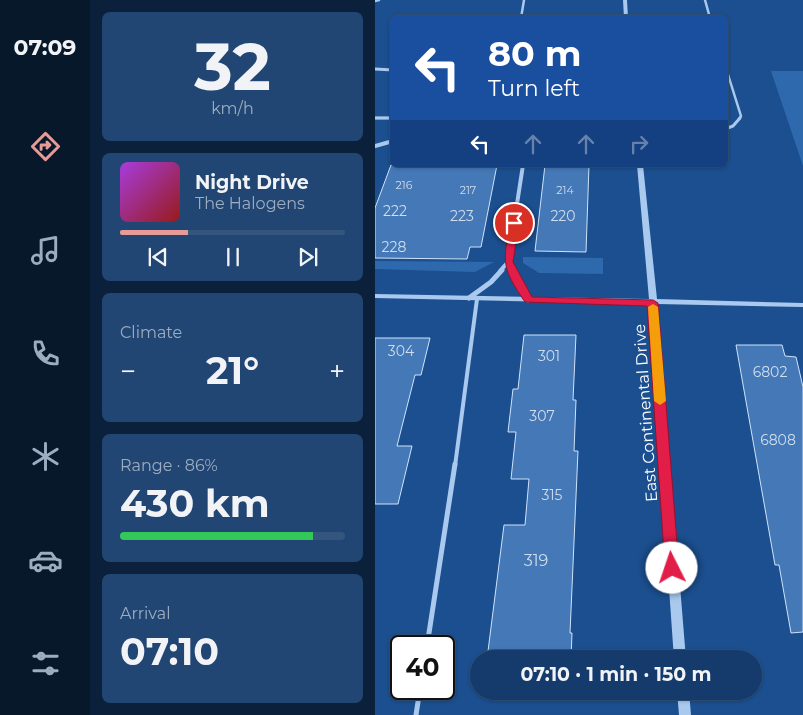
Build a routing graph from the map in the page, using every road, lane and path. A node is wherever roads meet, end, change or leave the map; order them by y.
1 (379, 0) edge
2 (524, 0) edge
3 (625, 0) edge
4 (705, 0) edge
5 (375, 1) edge
6 (522, 15) edge
7 (627, 15) edge
8 (709, 15) edge
9 (375, 69) edge
10 (390, 70) edge
11 (728, 75) edge
12 (375, 118) edge
13 (390, 118) edge
14 (728, 128) edge
15 (390, 142) edge
16 (375, 146) edge
17 (523, 167) edge
18 (640, 167) edge
19 (509, 262) junction
20 (375, 296) edge
21 (473, 299) junction
22 (528, 300) junction
23 (653, 303) junction
24 (803, 305) edge
25 (429, 635) edge
26 (679, 650) edge
27 (418, 700) edge
28 (684, 700) edge
29 (416, 715) edge
30 (685, 715) edge

1 - 5 lane
2 - 6 lane
3 - 7 street
4 - 8 lane
9 - 10 street
11 - 14 lane
12 - 13 lane
15 - 16 street
17 - 19 street
18 - 23 street, East Continental Drive
19 - 21 street
19 - 22 street
20 - 21 street
21 - 22 street
21 - 25 lane
22 - 23 street
23 - 24 street
23 - 26 street, East Continental Drive
27 - 29 lane
28 - 30 street

